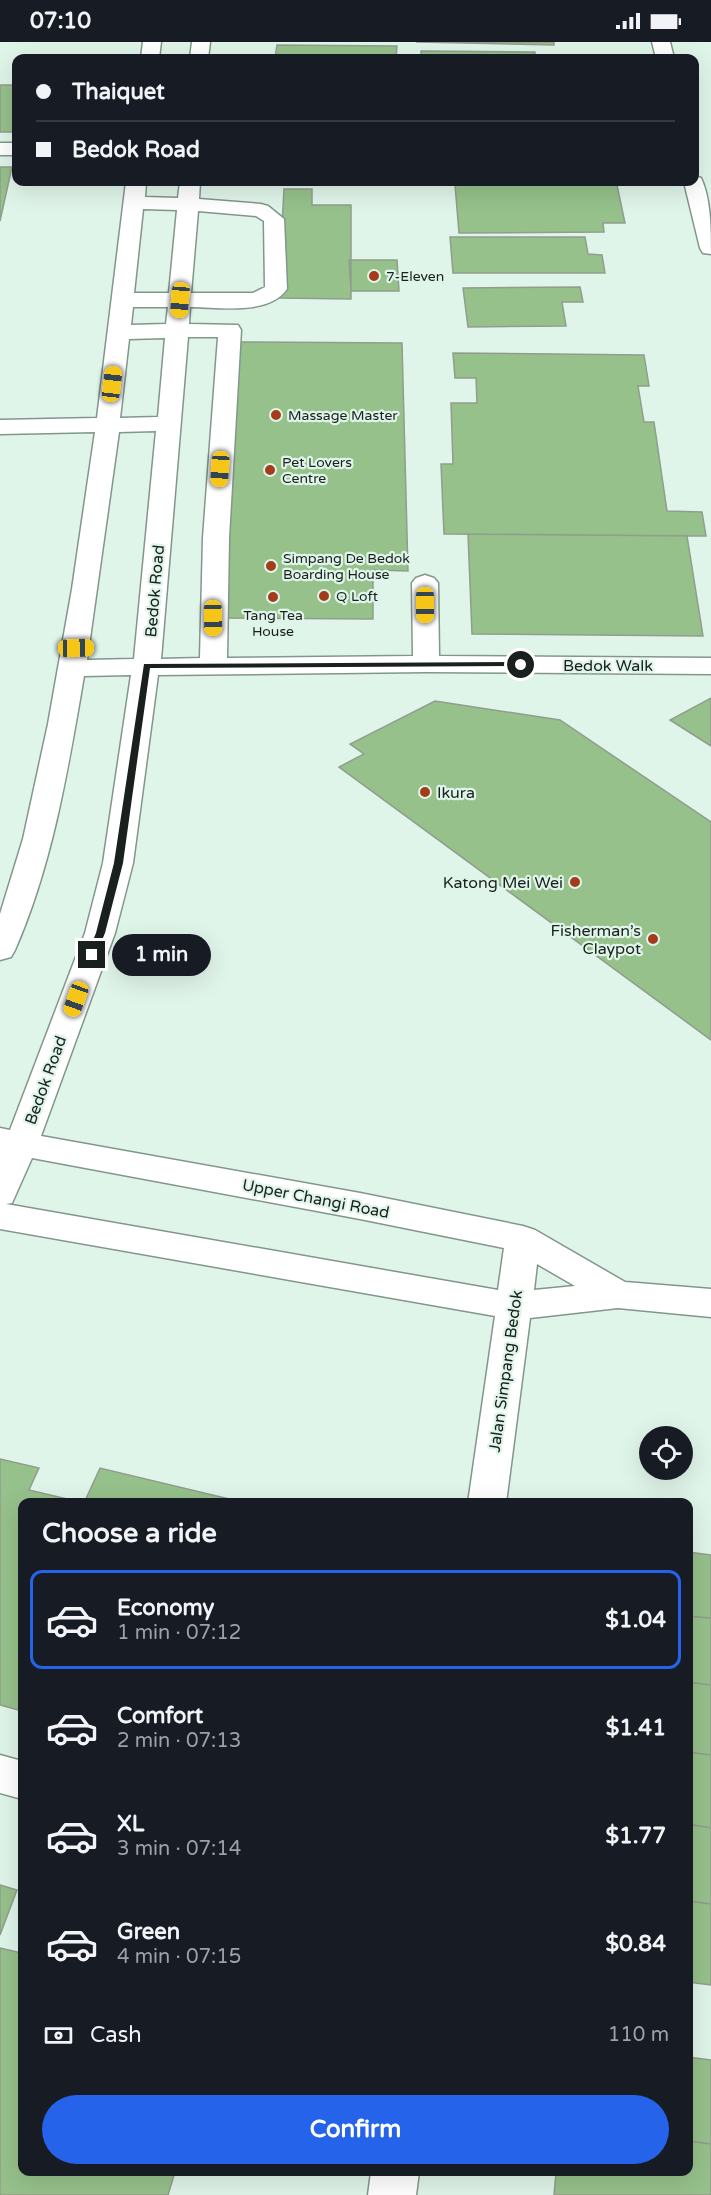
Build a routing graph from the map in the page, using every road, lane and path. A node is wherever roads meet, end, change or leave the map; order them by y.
1 (136, 186) edge
2 (190, 186) edge
3 (695, 186) edge
4 (134, 203) junction
5 (188, 204) junction
6 (711, 248) edge
7 (122, 300) junction
8 (180, 300) junction
9 (177, 330) junction
10 (119, 332) junction
11 (170, 424) junction
12 (107, 426) junction
13 (0, 427) edge
14 (425, 583) dead end
15 (711, 651) edge
16 (148, 656) junction
17 (214, 656) junction
18 (426, 656) junction
19 (74, 658) junction
20 (711, 666) edge
21 (0, 950) edge
22 (11, 1142) edge
23 (0, 1194) edge
24 (0, 1216) edge
25 (523, 1239) junction
26 (618, 1295) junction
27 (711, 1303) edge
28 (513, 1306) junction
29 (488, 1498) edge
30 (0, 1774) edge
31 (18, 1779) edge
32 (394, 2176) edge
33 (392, 2195) edge

1 - 4 street
2 - 5 street, Bedok Road
3 - 6 street
4 - 5 street
4 - 7 street
5 - 8 street, Bedok Road
5 - 8 street
7 - 8 street
7 - 10 street
8 - 9 street, Bedok Road
9 - 10 street
9 - 11 street, Bedok Road
9 - 17 street
10 - 12 street
11 - 12 street
11 - 16 street, Bedok Road
12 - 13 street
12 - 19 street
14 - 18 street
15 - 18 street, Bedok Walk
16 - 17 street, Bedok Walk
16 - 19 street, Bedok Walk
16 - 22 street, Bedok Road
17 - 18 street, Bedok Walk
18 - 20 street, Bedok Walk
19 - 21 street
22 - 23 street, Bedok Road
22 - 25 street, Upper Changi Road
24 - 28 street, Upper Changi Road
25 - 26 street, Upper Changi Road
25 - 28 street, Jalan Simpang Bedok
26 - 27 street, Upper Changi Road
26 - 28 street, Upper Changi Road
28 - 29 street, Jalan Simpang Bedok
30 - 31 street
32 - 33 street

